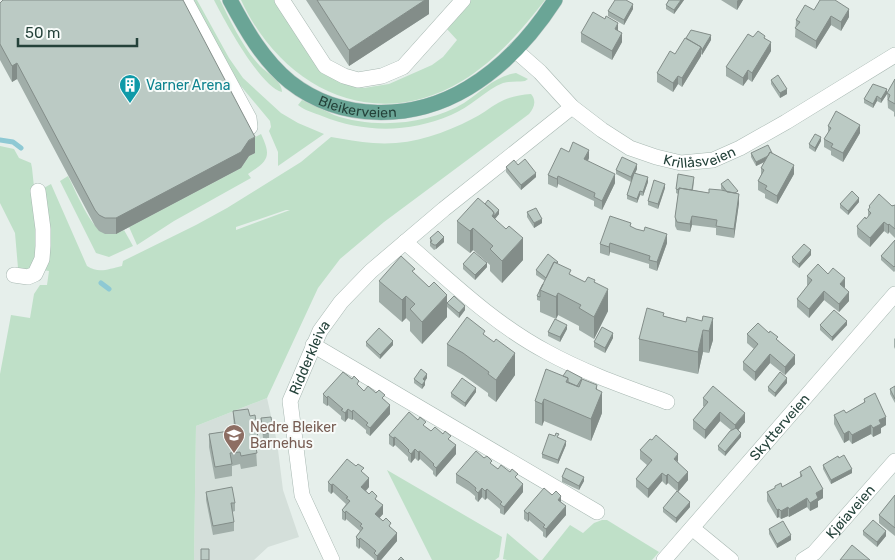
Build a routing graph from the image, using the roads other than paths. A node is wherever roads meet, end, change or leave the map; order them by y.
1 (185, 0) edge
2 (230, 0) edge
3 (282, 0) edge
4 (463, 0) edge
5 (555, 0) edge
6 (515, 50) junction
7 (895, 55) edge
8 (572, 108) junction
9 (244, 132) edge
10 (38, 191) dead end
11 (405, 242) junction
12 (14, 275) dead end
13 (895, 294) edge
14 (313, 345) junction
15 (667, 402) dead end
16 (895, 461) edge
17 (597, 512) dead end
18 (692, 528) junction
19 (332, 560) edge
20 (664, 560) edge
21 (731, 560) edge
22 (803, 560) edge

1 - 9 street
2 - 6 main road, Bleikerveien
3 - 4 street
5 - 6 main road, Bleikerveien
6 - 8 street, Krillåsveien
7 - 8 street, Krillåsveien
8 - 11 street, Ridderkleiva
10 - 12 street
11 - 14 street, Ridderkleiva
11 - 15 street
13 - 18 street, Skytterveien
14 - 17 street
14 - 19 street, Ridderkleiva
16 - 22 street, Kjøiaveien
18 - 20 street, Skytterveien
18 - 21 street

